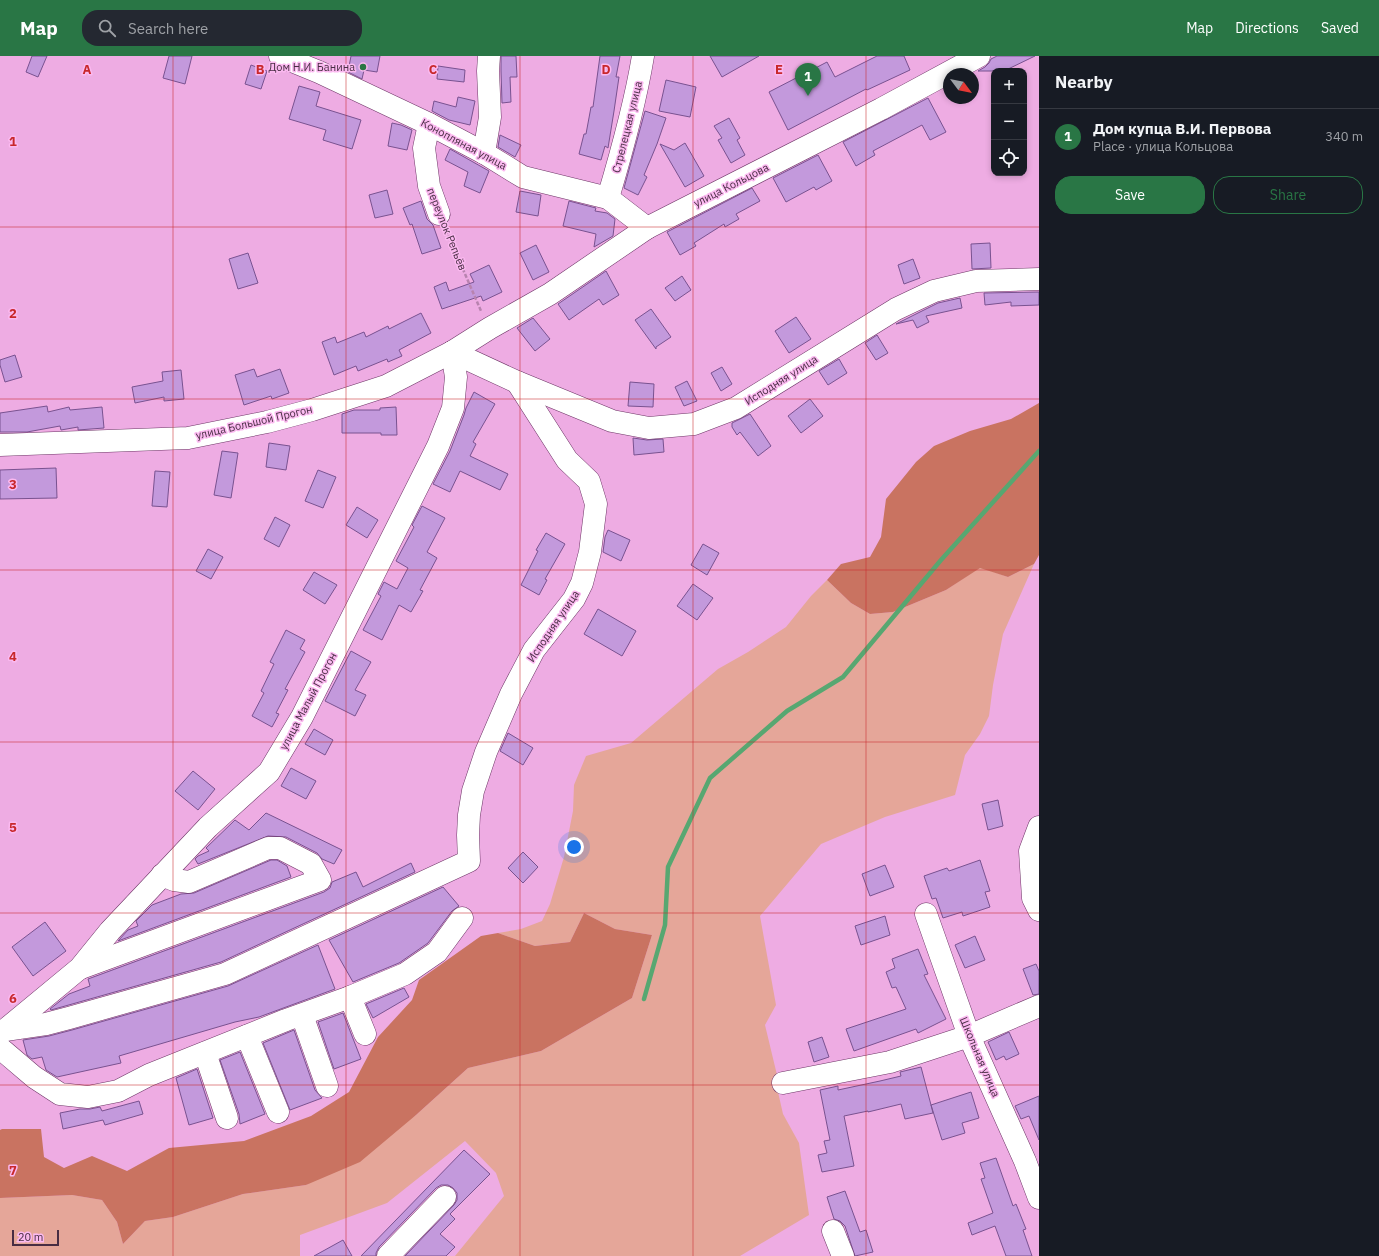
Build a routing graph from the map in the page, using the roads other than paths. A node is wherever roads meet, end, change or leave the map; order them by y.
1 (280, 56) edge
2 (489, 56) edge
3 (643, 56) edge
4 (979, 56) edge
5 (321, 64) edge
6 (429, 124) junction
7 (484, 153) junction
8 (608, 198) junction
9 (439, 214) road end
10 (647, 228) junction
11 (1039, 279) edge
12 (490, 328) joint
13 (452, 352) junction
14 (517, 382) junction
15 (0, 445) edge
16 (1039, 827) edge
17 (162, 875) junction
18 (1039, 910) edge
19 (926, 914) dead end
20 (462, 918) dead end
21 (80, 968) junction
22 (350, 997) junction
23 (1039, 1006) edge
24 (302, 1015) junction
25 (365, 1034) dead end
26 (247, 1036) junction
27 (969, 1036) junction
28 (2, 1037) edge
29 (205, 1053) junction
30 (784, 1083) dead end
31 (327, 1086) dead end
32 (278, 1112) dead end
33 (227, 1118) dead end
34 (445, 1197) dead end
35 (1039, 1198) edge
36 (833, 1231) dead end
37 (388, 1256) edge
38 (843, 1256) edge

1 - 5 street, Конопляная улица
2 - 7 street
3 - 8 street, Стрелецкая улица
4 - 10 street, улица Кольцова
5 - 6 street, Конопляная улица
6 - 7 street, Конопляная улица
6 - 9 street, переулок Репьёв
7 - 8 street, Конопляная улица
8 - 10 street, Конопляная улица
10 - 12 street, улица Кольцова
11 - 14 street, Исподняя улица
12 - 13 street, улица Большой Прогон
13 - 14 street, Исподняя улица
13 - 15 street, улица Большой Прогон
13 - 17 street, улица Малый Прогон
14 - 28 street, Исподняя улица
16 - 18 street
17 - 21 street, улица Малый Прогон
17 - 21 street
19 - 27 street, Школьная улица
20 - 22 street
21 - 28 street, улица Малый Прогон
22 - 24 street
22 - 25 street
23 - 27 street
24 - 26 street
24 - 31 street
26 - 29 street
26 - 32 street
27 - 30 street
27 - 35 street, Школьная улица
28 - 29 street
29 - 33 street
34 - 37 street
36 - 38 street

